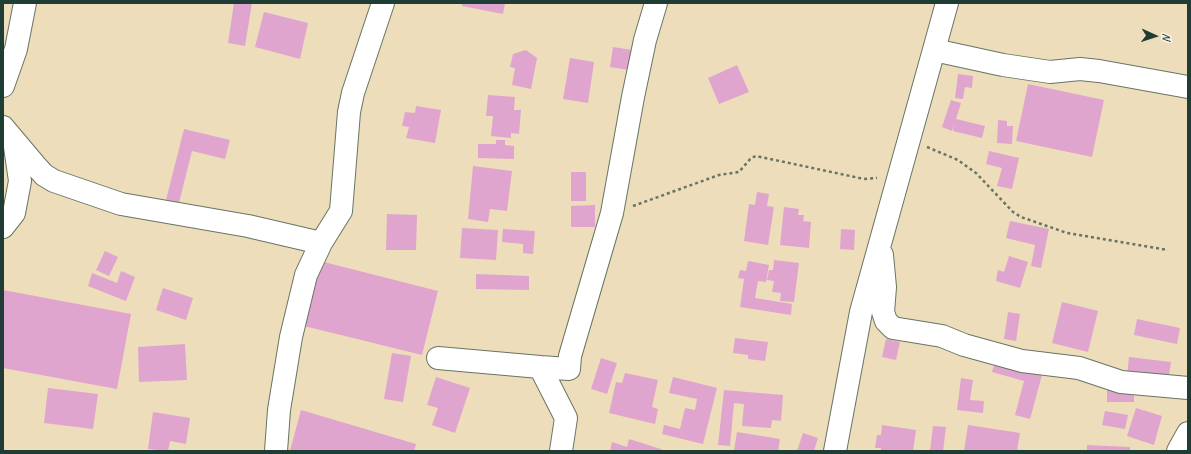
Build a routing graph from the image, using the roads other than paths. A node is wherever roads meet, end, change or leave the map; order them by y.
1 (25, 3) edge
2 (383, 3) edge
3 (656, 3) edge
4 (947, 3) edge
5 (934, 50) junction
6 (3, 86) edge
7 (1188, 87) edge
8 (8, 134) edge
9 (3, 227) edge
10 (321, 243) junction
11 (881, 243) junction
12 (438, 358) dead end
13 (540, 367) junction
14 (1188, 388) edge
15 (844, 408) junction
16 (1188, 433) edge
17 (276, 451) edge
18 (560, 451) edge
19 (830, 451) edge
20 (835, 451) edge
21 (1178, 451) edge

1 - 6 street
2 - 10 street
3 - 13 street
4 - 5 street
5 - 7 street
5 - 11 street
8 - 9 street
8 - 10 street
10 - 17 street
11 - 14 street
11 - 15 street
12 - 13 street
13 - 18 street
15 - 19 street
15 - 20 street
16 - 21 street

